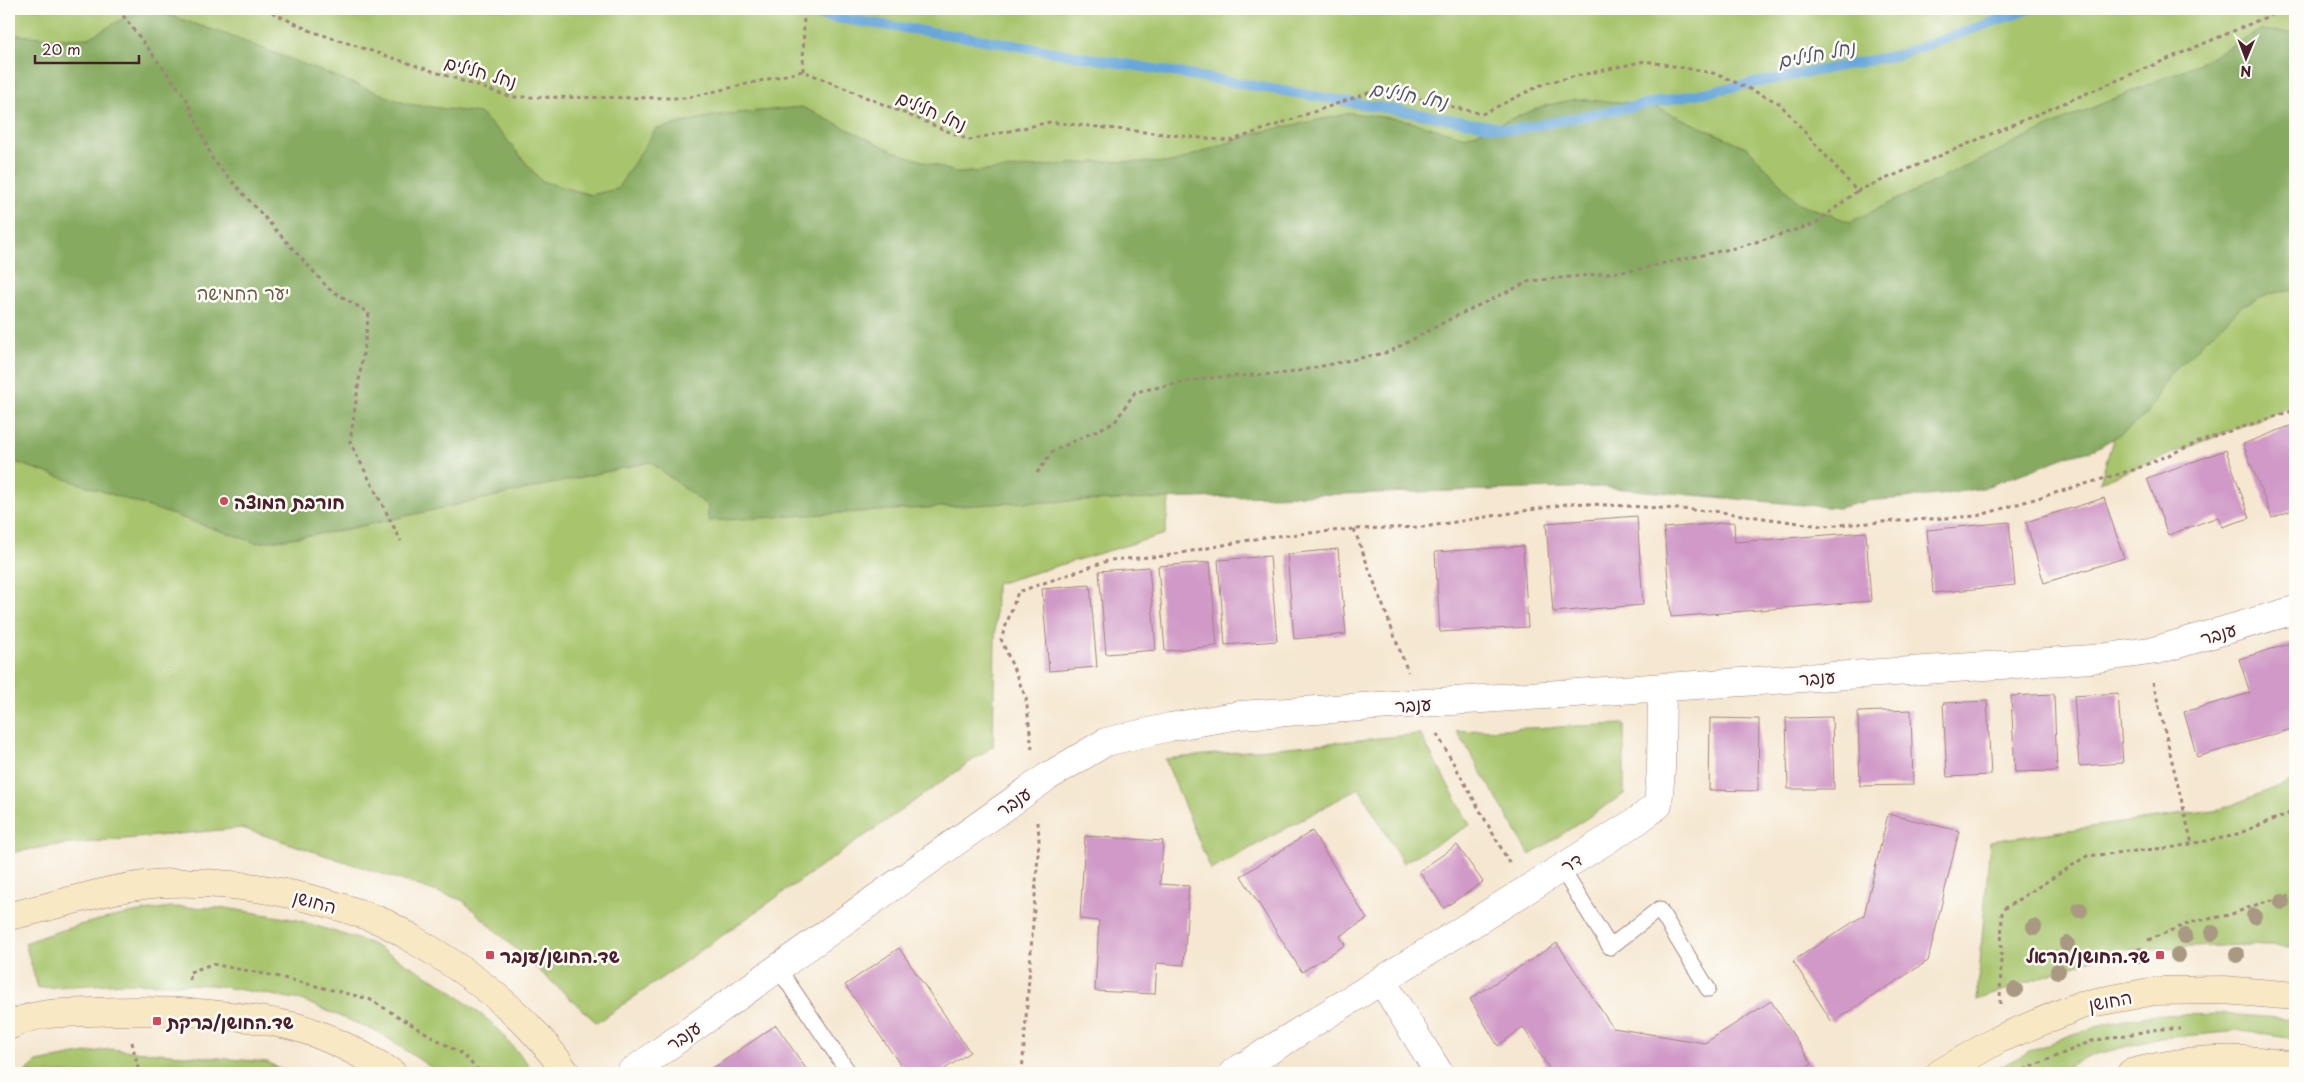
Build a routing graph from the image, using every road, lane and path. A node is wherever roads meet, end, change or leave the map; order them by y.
1 (118, 9) edge
2 (265, 9) edge
3 (804, 9) edge
4 (2285, 9) edge
5 (803, 71) junction
6 (1857, 191) junction
7 (2295, 410) edge
8 (1037, 473) dead end
9 (401, 541) dead end
10 (2295, 610) edge
11 (2146, 651) junction
12 (1662, 687) junction
13 (1036, 785) junction
14 (2295, 811) edge
15 (2192, 844) junction
16 (1561, 868) junction
17 (2295, 895) edge
18 (9, 916) edge
19 (2148, 940) dead end
20 (778, 968) junction
21 (1382, 981) junction
22 (1708, 989) dead end
23 (2295, 996) edge
24 (9, 1026) edge
25 (1999, 1039) junction
26 (2295, 1067) edge
27 (392, 1073) edge
28 (566, 1073) edge
29 (630, 1073) edge
30 (849, 1073) edge
31 (1022, 1073) edge
32 (1233, 1073) edge
33 (1439, 1073) edge
34 (1940, 1073) edge
35 (2131, 1073) edge

1 - 9 path
2 - 5 path, נחל חלילים
3 - 5 path
4 - 6 path
5 - 6 path, נחל חלילים
6 - 8 path
7 - 13 path
10 - 11 street, ענבר
11 - 12 street, ענבר
11 - 15 path
12 - 13 street, ענבר
12 - 16 street, דר
13 - 20 street, ענבר
13 - 31 path
14 - 15 path
15 - 25 path
16 - 21 street, דר
16 - 22 lane
17 - 19 path
18 - 28 street, החושן
20 - 29 street, ענבר
20 - 30 lane
21 - 32 street, דר
21 - 33 street
23 - 25 street, החושן
24 - 27 street
25 - 34 street, החושן
26 - 35 street

